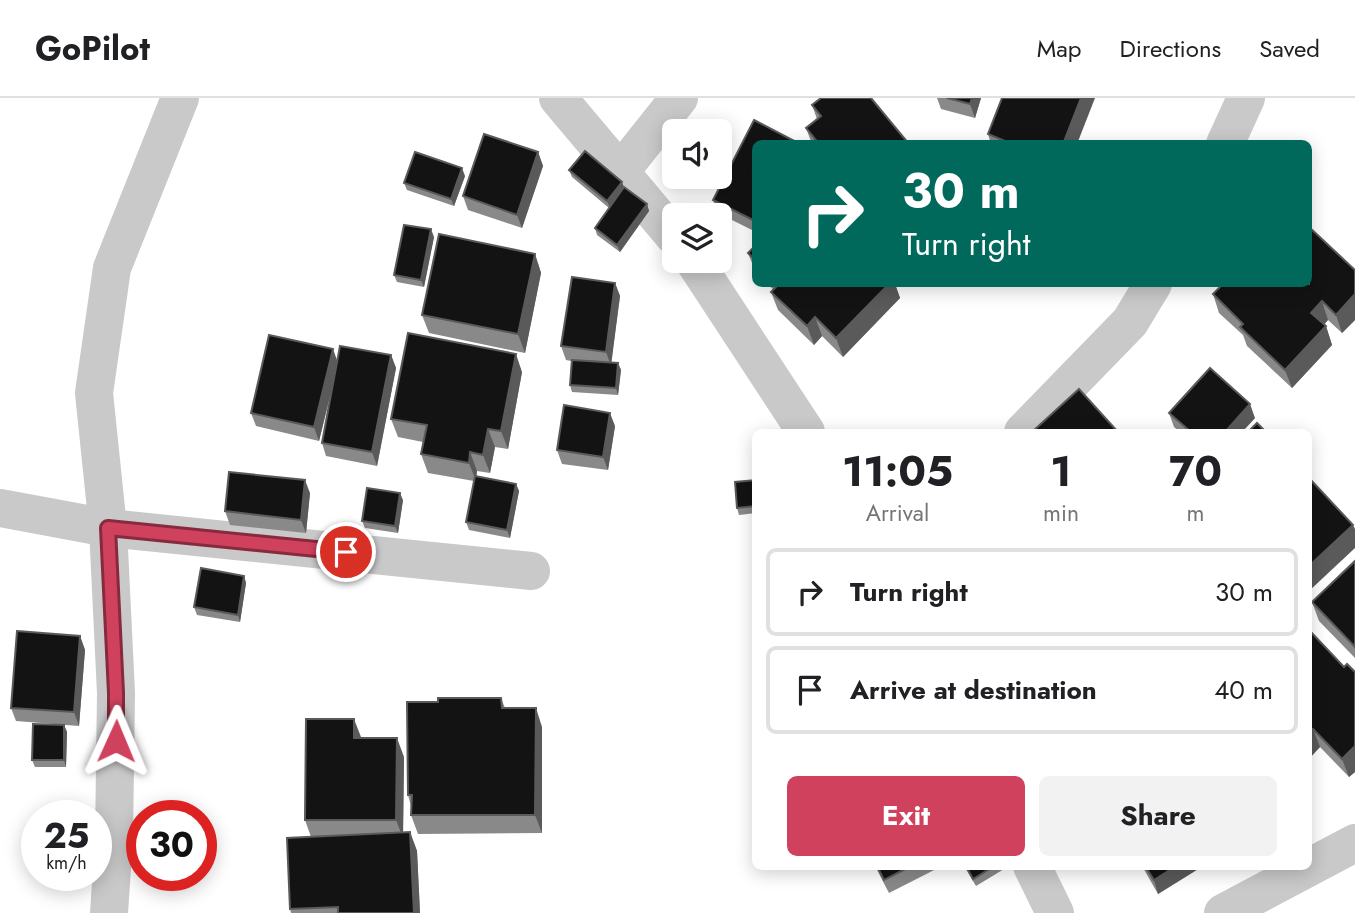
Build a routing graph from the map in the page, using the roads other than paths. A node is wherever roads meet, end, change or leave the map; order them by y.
1 (180, 98) edge
2 (558, 98) edge
3 (679, 98) edge
4 (1246, 98) edge
5 (1227, 140) edge
6 (620, 172) junction
7 (662, 222) edge
8 (702, 273) edge
9 (1151, 287) edge
10 (804, 429) edge
11 (1026, 429) edge
12 (0, 508) edge
13 (108, 528) junction
14 (531, 571) dead end
15 (1355, 843) edge
16 (1312, 866) edge
17 (1034, 870) edge
18 (1304, 870) edge
19 (109, 913) edge
20 (1055, 913) edge
21 (1223, 913) edge

1 - 13 street
2 - 6 street
3 - 6 street
4 - 5 street
6 - 7 street
8 - 10 street
9 - 11 street
12 - 13 street
13 - 14 street
13 - 19 street
15 - 16 street
17 - 20 street
18 - 21 street

